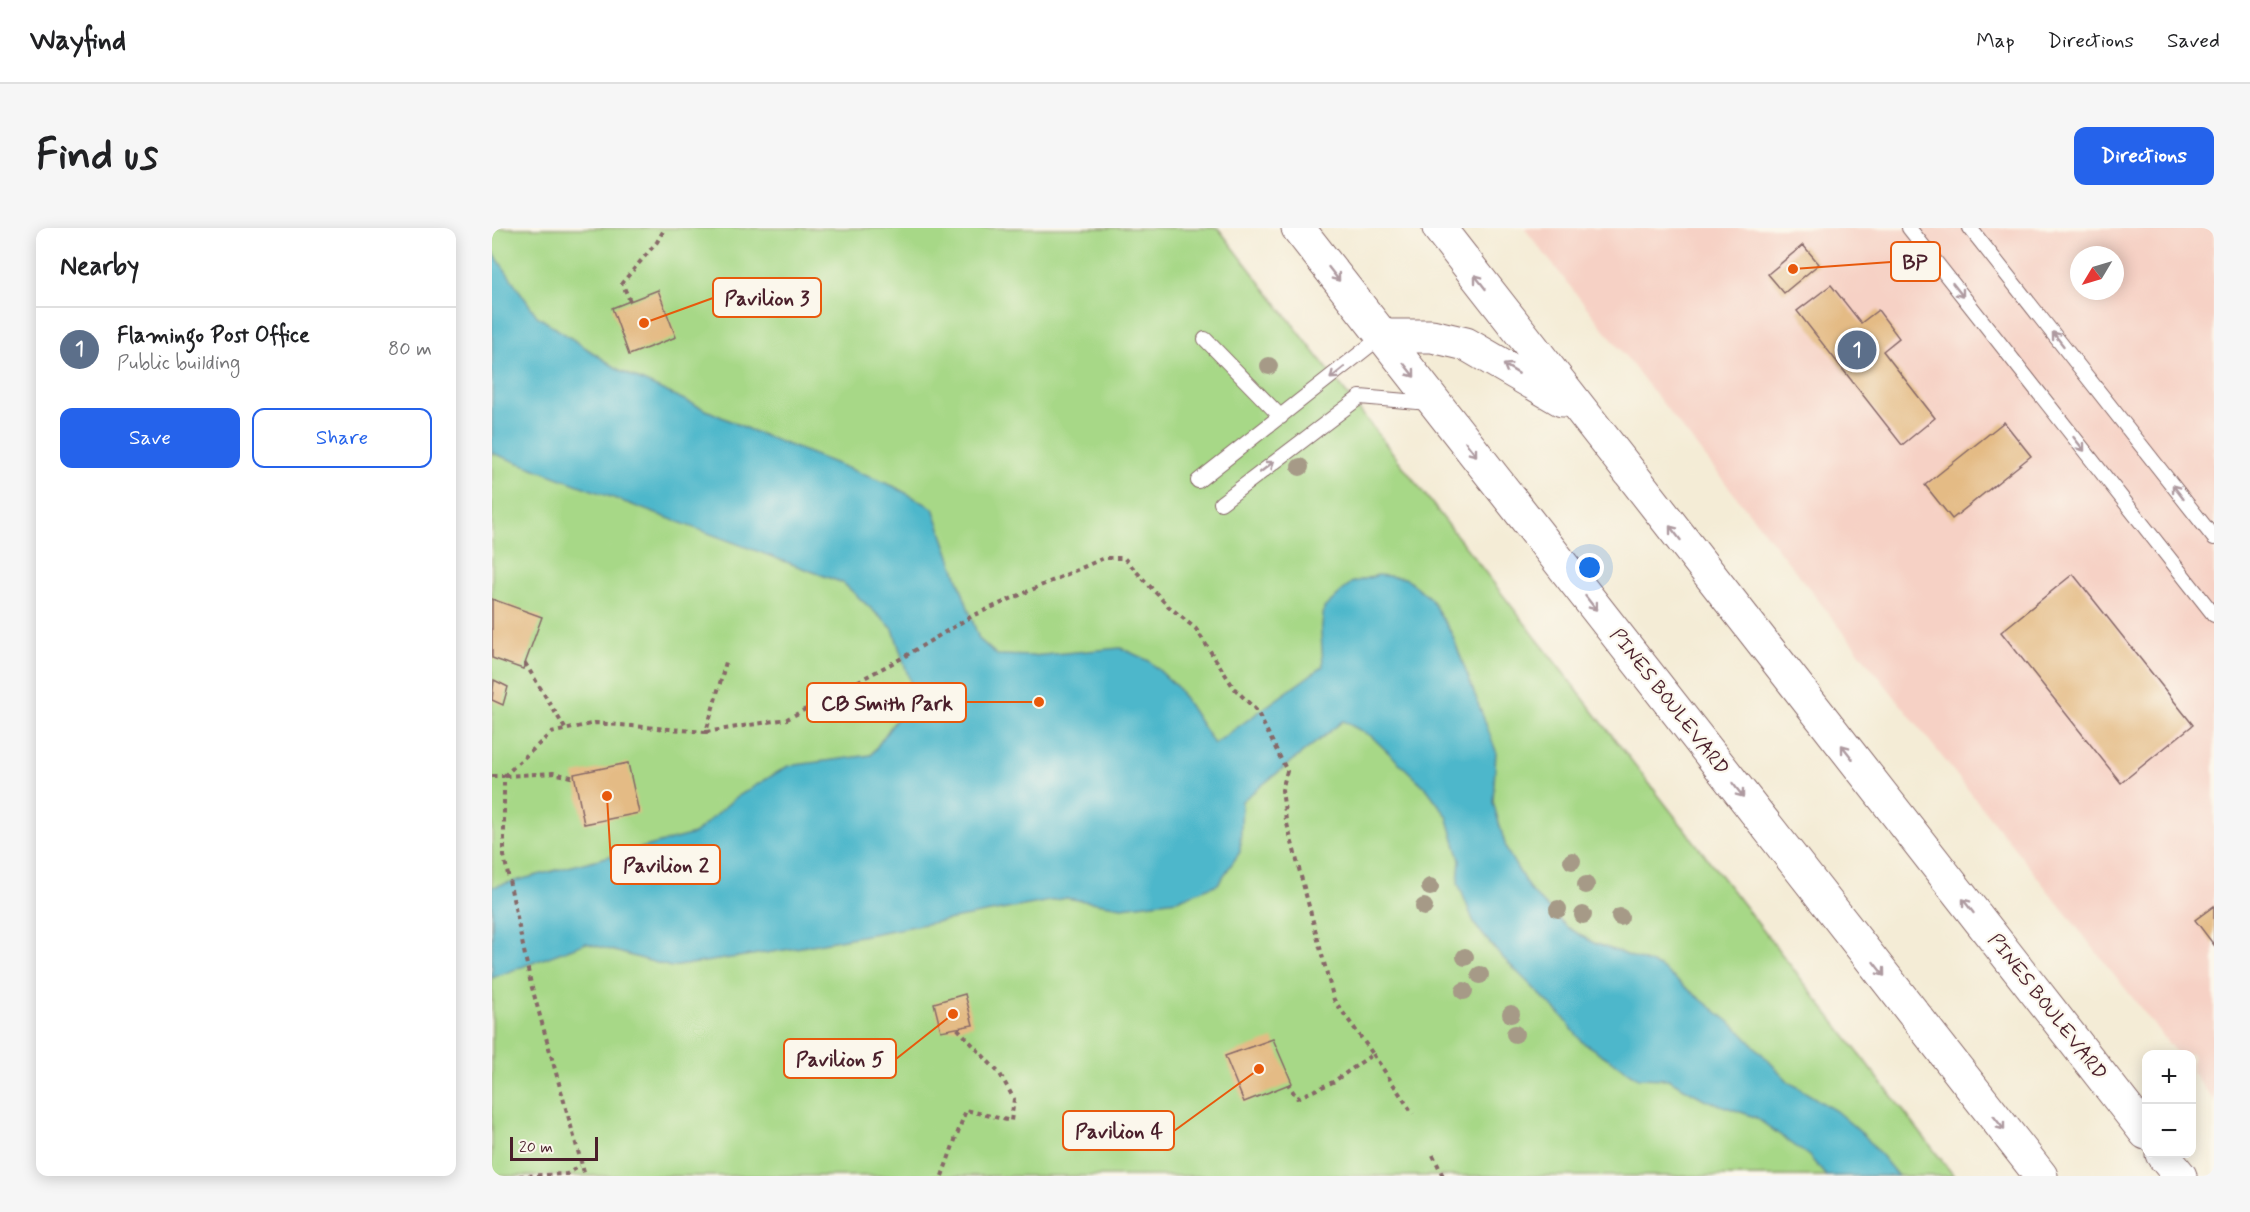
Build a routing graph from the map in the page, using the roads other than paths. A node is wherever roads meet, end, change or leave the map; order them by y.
1 (1299, 228) edge
2 (1439, 228) edge
3 (1909, 228) edge
4 (1970, 228) edge
5 (1382, 336) junction
6 (1205, 339) dead end
7 (1435, 404) junction
8 (1579, 410) junction
9 (1281, 417) junction
10 (1198, 481) dead end
11 (1221, 503) dead end
12 (2214, 538) edge
13 (2214, 615) edge
14 (2142, 1128) edge
15 (2165, 1158) edge
16 (2041, 1176) edge
17 (2180, 1176) edge

1 -> 5 highway, PINES BOULEVARD
8 -> 2 highway, PINES BOULEVARD
3 -> 13 lane
12 -> 4 lane
5 -> 7 highway, PINES BOULEVARD
8 -> 5 highway
5 -> 9 lane
6 - 9 lane
11 -> 7 lane
7 -> 16 highway, PINES BOULEVARD
14 -> 8 highway, PINES BOULEVARD
9 - 10 lane
15 - 17 highway

